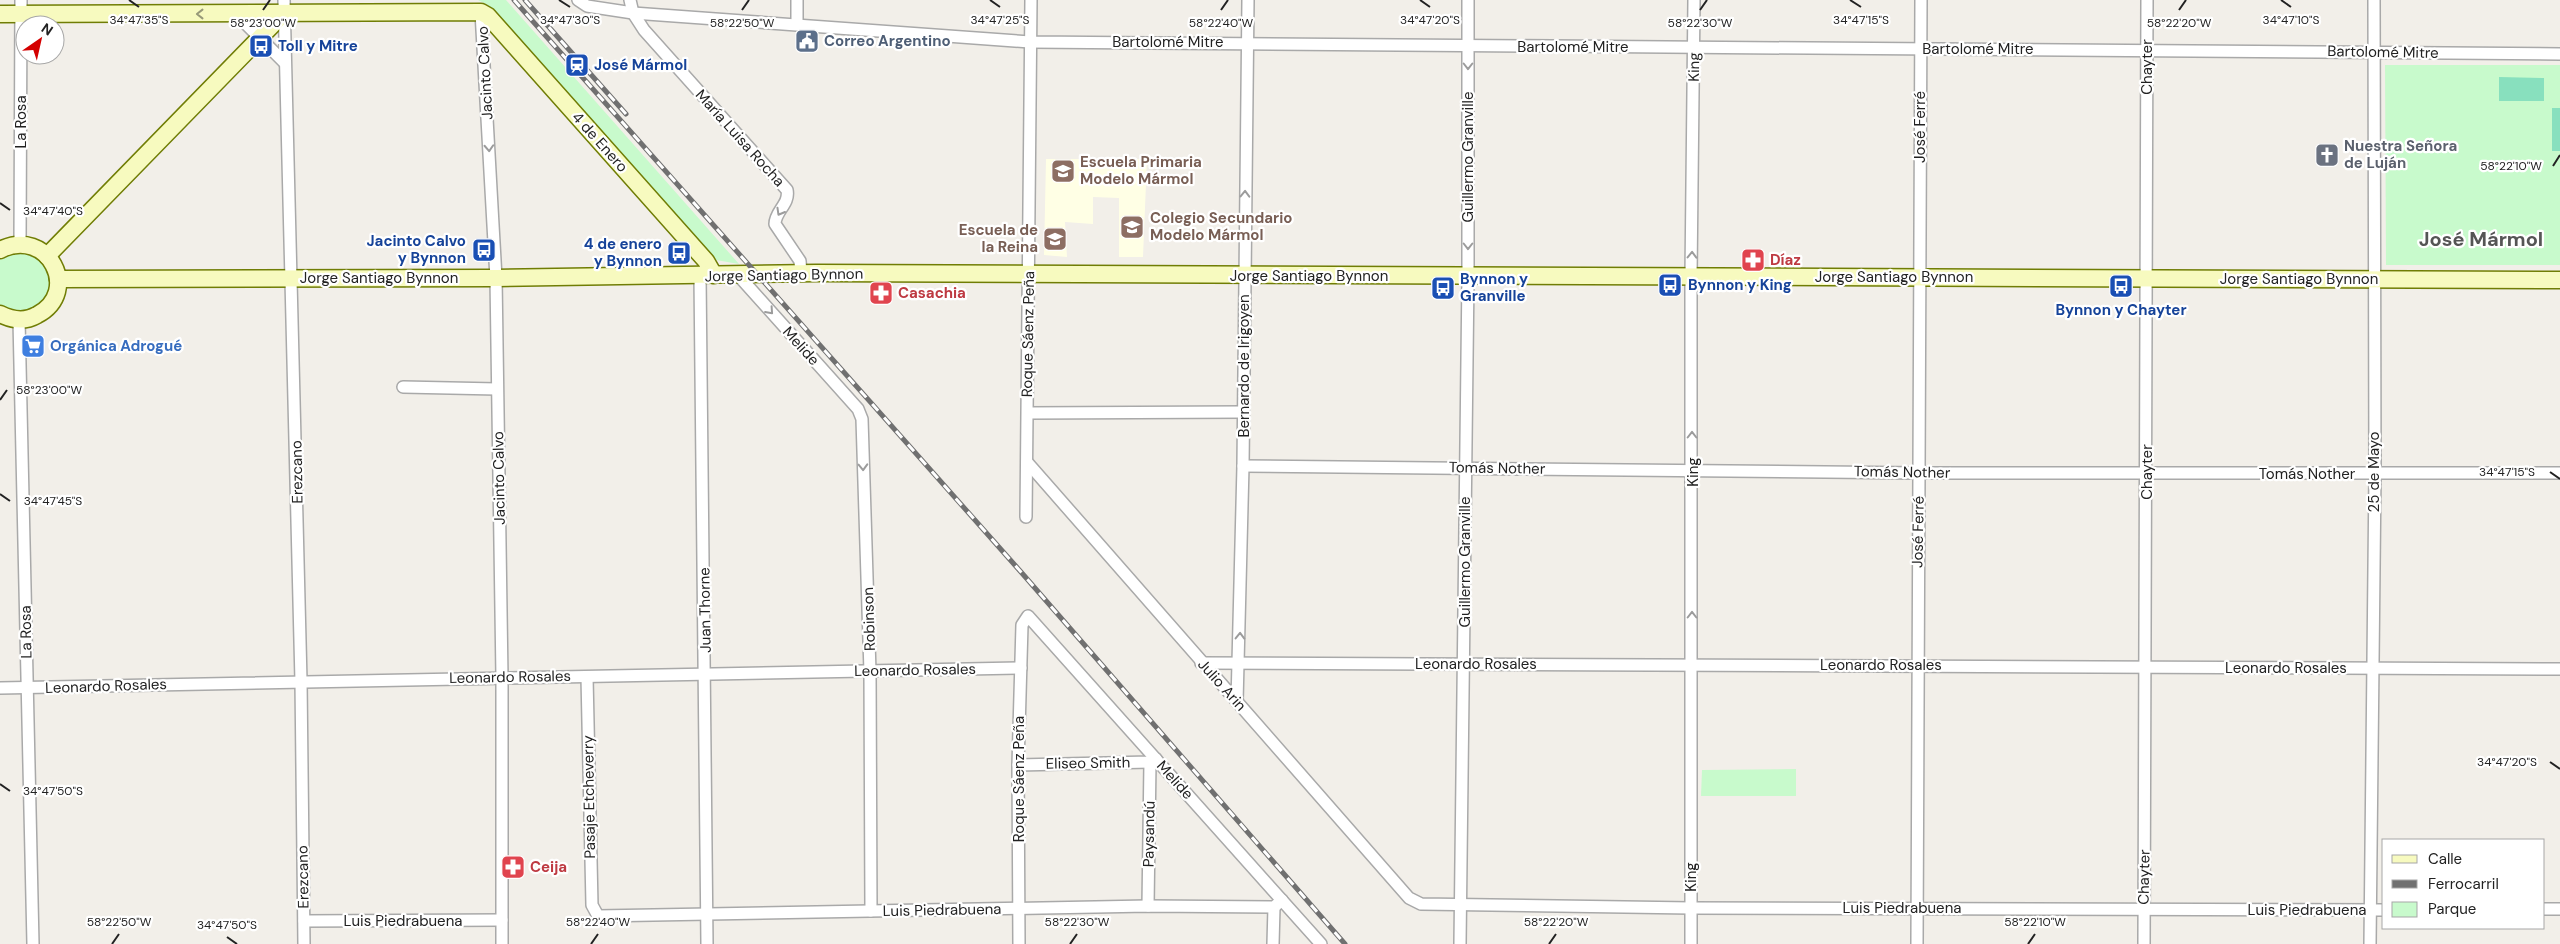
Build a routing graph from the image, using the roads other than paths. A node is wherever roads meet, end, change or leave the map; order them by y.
1 (630, 0) edge
2 (797, 0) edge
3 (1031, 0) edge
4 (1248, 0) edge
5 (1468, 0) edge
6 (1694, 0) edge
7 (1921, 0) edge
8 (2147, 0) edge
9 (2374, 0) edge
10 (582, 3) edge
11 (284, 6) edge
12 (21, 7) edge
13 (482, 12) junction
14 (633, 13) junction
15 (0, 14) edge
16 (235, 14) junction
17 (797, 24) junction
18 (259, 37) junction
19 (1030, 42) junction
20 (1248, 42) junction
21 (1468, 46) junction
22 (1694, 48) junction
23 (1921, 48) junction
24 (2147, 50) junction
25 (2374, 51) junction
26 (2560, 54) edge
27 (284, 62) junction
28 (20, 244) junction
29 (0, 250) edge
30 (47, 256) junction
31 (801, 273) junction
32 (738, 275) junction
33 (1029, 275) junction
34 (707, 276) junction
35 (1244, 276) junction
36 (1468, 276) junction
37 (1691, 276) junction
38 (1920, 277) junction
39 (496, 278) junction
40 (2147, 278) junction
41 (58, 279) junction
42 (292, 279) junction
43 (2375, 279) junction
44 (2560, 280) edge
45 (0, 314) edge
46 (19, 320) junction
47 (403, 387) dead end
48 (497, 389) junction
49 (1243, 412) junction
50 (1028, 413) junction
51 (862, 418) joint
52 (1027, 462) junction
53 (1243, 466) junction
54 (1465, 467) junction
55 (1693, 470) junction
56 (1919, 473) junction
57 (2147, 473) junction
58 (2560, 473) edge
59 (2374, 474) junction
60 (1026, 517) dead end
61 (1028, 616) joint
62 (1239, 662) junction
63 (1201, 663) junction
64 (1464, 664) junction
65 (1692, 664) junction
66 (1917, 665) junction
67 (1021, 668) junction
68 (2146, 668) junction
69 (2372, 668) junction
70 (2560, 669) edge
71 (870, 672) junction
72 (706, 675) junction
73 (502, 677) junction
74 (587, 677) junction
75 (301, 681) junction
76 (0, 688) edge
77 (28, 688) junction
78 (1237, 702) junction
79 (1153, 760) junction
80 (1018, 765) junction
81 (1278, 904) junction
82 (1421, 904) joint
83 (1460, 905) junction
84 (1148, 906) junction
85 (1691, 908) junction
86 (1918, 908) junction
87 (1019, 909) junction
88 (2144, 909) junction
89 (2545, 909) edge
90 (2560, 909) edge
91 (871, 910) junction
92 (2370, 910) junction
93 (2382, 910) edge
94 (598, 916) joint
95 (707, 916) junction
96 (502, 920) junction
97 (304, 921) junction
98 (33, 944) edge
99 (304, 944) edge
100 (502, 944) edge
101 (707, 944) edge
102 (1019, 944) edge
103 (1274, 944) edge
104 (1321, 944) edge
105 (1460, 944) edge
106 (1691, 944) edge
107 (1917, 944) edge
108 (2144, 944) edge
109 (2370, 944) edge

1 - 14 street
2 - 17 street
3 - 19 street, Roque Sáenz Peña
4 - 20 street, Bernardo de Irigoyen
5 - 21 street, Guillermo Granville
6 - 22 street, King
7 - 23 street, José Ferré
8 - 24 street, Chayter
9 - 25 street, 25 de Mayo
10 - 14 street, Bartolomé Mitre
11 - 13 street
11 - 16 street
11 - 18 street
11 - 27 street, Erezcano
12 - 15 street
16 -> 12 street
12 - 28 street, La Rosa
13 - 34 street, 4 de Enero
13 -> 39 street, Jacinto Calvo
14 - 17 street, Bartolomé Mitre
14 -> 31 street, María Luisa Rocha
16 - 18 street
17 - 19 street, Bartolomé Mitre
18 - 27 street
18 - 30 street
19 - 20 street, Bartolomé Mitre
19 - 33 street, Roque Sáenz Peña
20 - 21 street, Bartolomé Mitre
35 -> 20 street, Bernardo de Irigoyen
21 - 22 street, Bartolomé Mitre
21 -> 36 street, Guillermo Granville
22 - 23 street, Bartolomé Mitre
37 -> 22 street, King
23 - 24 street, Bartolomé Mitre
23 - 38 street, José Ferré
24 - 25 street, Bartolomé Mitre
24 - 40 street, Chayter
25 - 26 street, Bartolomé Mitre
25 - 43 street, 25 de Mayo
27 - 42 street, Erezcano
28 - 29 street
28 - 30 street
30 - 41 street
31 - 32 street, Jorge Santiago Bynnon
31 - 33 street, Jorge Santiago Bynnon
32 - 34 street, Jorge Santiago Bynnon
32 -> 51 street, Melide
33 - 35 street, Jorge Santiago Bynnon
33 - 50 street, Roque Sáenz Peña
34 - 39 street, Jorge Santiago Bynnon
34 - 72 street, Juan Thorne
35 - 36 street, Jorge Santiago Bynnon
35 - 49 street, Bernardo de Irigoyen
36 - 37 street, Jorge Santiago Bynnon
36 - 54 street, Guillermo Granville
37 - 38 street, Jorge Santiago Bynnon
55 -> 37 street, King
38 - 40 street, Jorge Santiago Bynnon
38 - 56 street, José Ferré
39 - 42 street, Jorge Santiago Bynnon
39 - 48 street, Jacinto Calvo
40 - 43 street, Jorge Santiago Bynnon
40 - 57 street, Chayter
41 - 42 street, Jorge Santiago Bynnon
41 - 46 street
42 - 75 street, Erezcano
43 - 44 street, Jorge Santiago Bynnon
43 - 59 street, 25 de Mayo
45 - 46 street
46 - 77 street, La Rosa
47 - 48 street
48 - 73 street, Jacinto Calvo
49 - 50 street
49 - 53 street, Bernardo de Irigoyen
50 - 52 street, Roque Sáenz Peña
51 -> 71 street, Robinson
52 - 60 street, Roque Sáenz Peña
52 - 63 street, Julio Arin
53 - 54 street, Tomás Nother
62 -> 53 street, Bernardo de Irigoyen
54 - 55 street, Tomás Nother
54 - 64 street, Guillermo Granville
55 - 56 street, Tomás Nother
65 -> 55 street, King
56 - 57 street, Tomás Nother
56 - 66 street, José Ferré
57 - 59 street, Tomás Nother
57 - 68 street, Chayter
58 - 59 street, Tomás Nother
59 - 69 street, 25 de Mayo
61 - 67 street, Roque Sáenz Peña
61 - 79 street, Melide
62 - 63 street, Leonardo Rosales
62 - 64 street, Leonardo Rosales
62 - 78 street, Bernardo de Irigoyen
63 - 78 street, Julio Arin
64 - 65 street, Leonardo Rosales
64 - 83 street, Guillermo Granville
65 - 66 street, Leonardo Rosales
65 - 85 street, King
66 - 68 street, Leonardo Rosales
66 - 86 street, José Ferré
67 - 71 street, Leonardo Rosales
67 - 80 street, Roque Sáenz Peña
68 - 69 street, Leonardo Rosales
68 - 88 street, Chayter
69 - 70 street, Leonardo Rosales
69 - 92 street, 25 de Mayo
71 - 72 street, Leonardo Rosales
71 - 91 street, Robinson
72 - 74 street, Leonardo Rosales
72 - 95 street, Juan Thorne
73 - 74 street, Leonardo Rosales
73 - 75 street, Leonardo Rosales
73 - 96 street, Jacinto Calvo
74 - 94 street, Pasaje Etcheverry
75 - 77 street, Leonardo Rosales
75 - 97 street, Erezcano
76 - 77 street, Leonardo Rosales
77 - 98 street, La Rosa
78 - 82 street, Julio Arin
79 - 80 street, Eliseo Smith
79 - 81 street, Melide
79 - 84 street, Paysandú
80 - 87 street, Roque Sáenz Peña
81 - 84 street, Luis Piedrabuena
81 - 103 street
81 - 104 street, Melide
82 - 83 street, Luis Piedrabuena
83 - 85 street, Luis Piedrabuena
83 - 105 street, Guillermo Granville
84 - 87 street, Luis Piedrabuena
85 - 86 street, Luis Piedrabuena
85 - 106 street, King
86 - 88 street, Luis Piedrabuena
86 - 107 street, José Ferré
87 - 91 street, Luis Piedrabuena
87 - 102 street, Roque Sáenz Peña
88 - 92 street, Luis Piedrabuena
88 - 108 street, Chayter
89 - 90 street
91 - 95 street, Luis Piedrabuena
92 - 93 street, Luis Piedrabuena
92 - 109 street, 25 de Mayo
94 - 95 street, Luis Piedrabuena
95 - 101 street, Juan Thorne
96 - 97 street, Luis Piedrabuena
96 - 100 street, Jacinto Calvo
97 - 99 street, Erezcano

